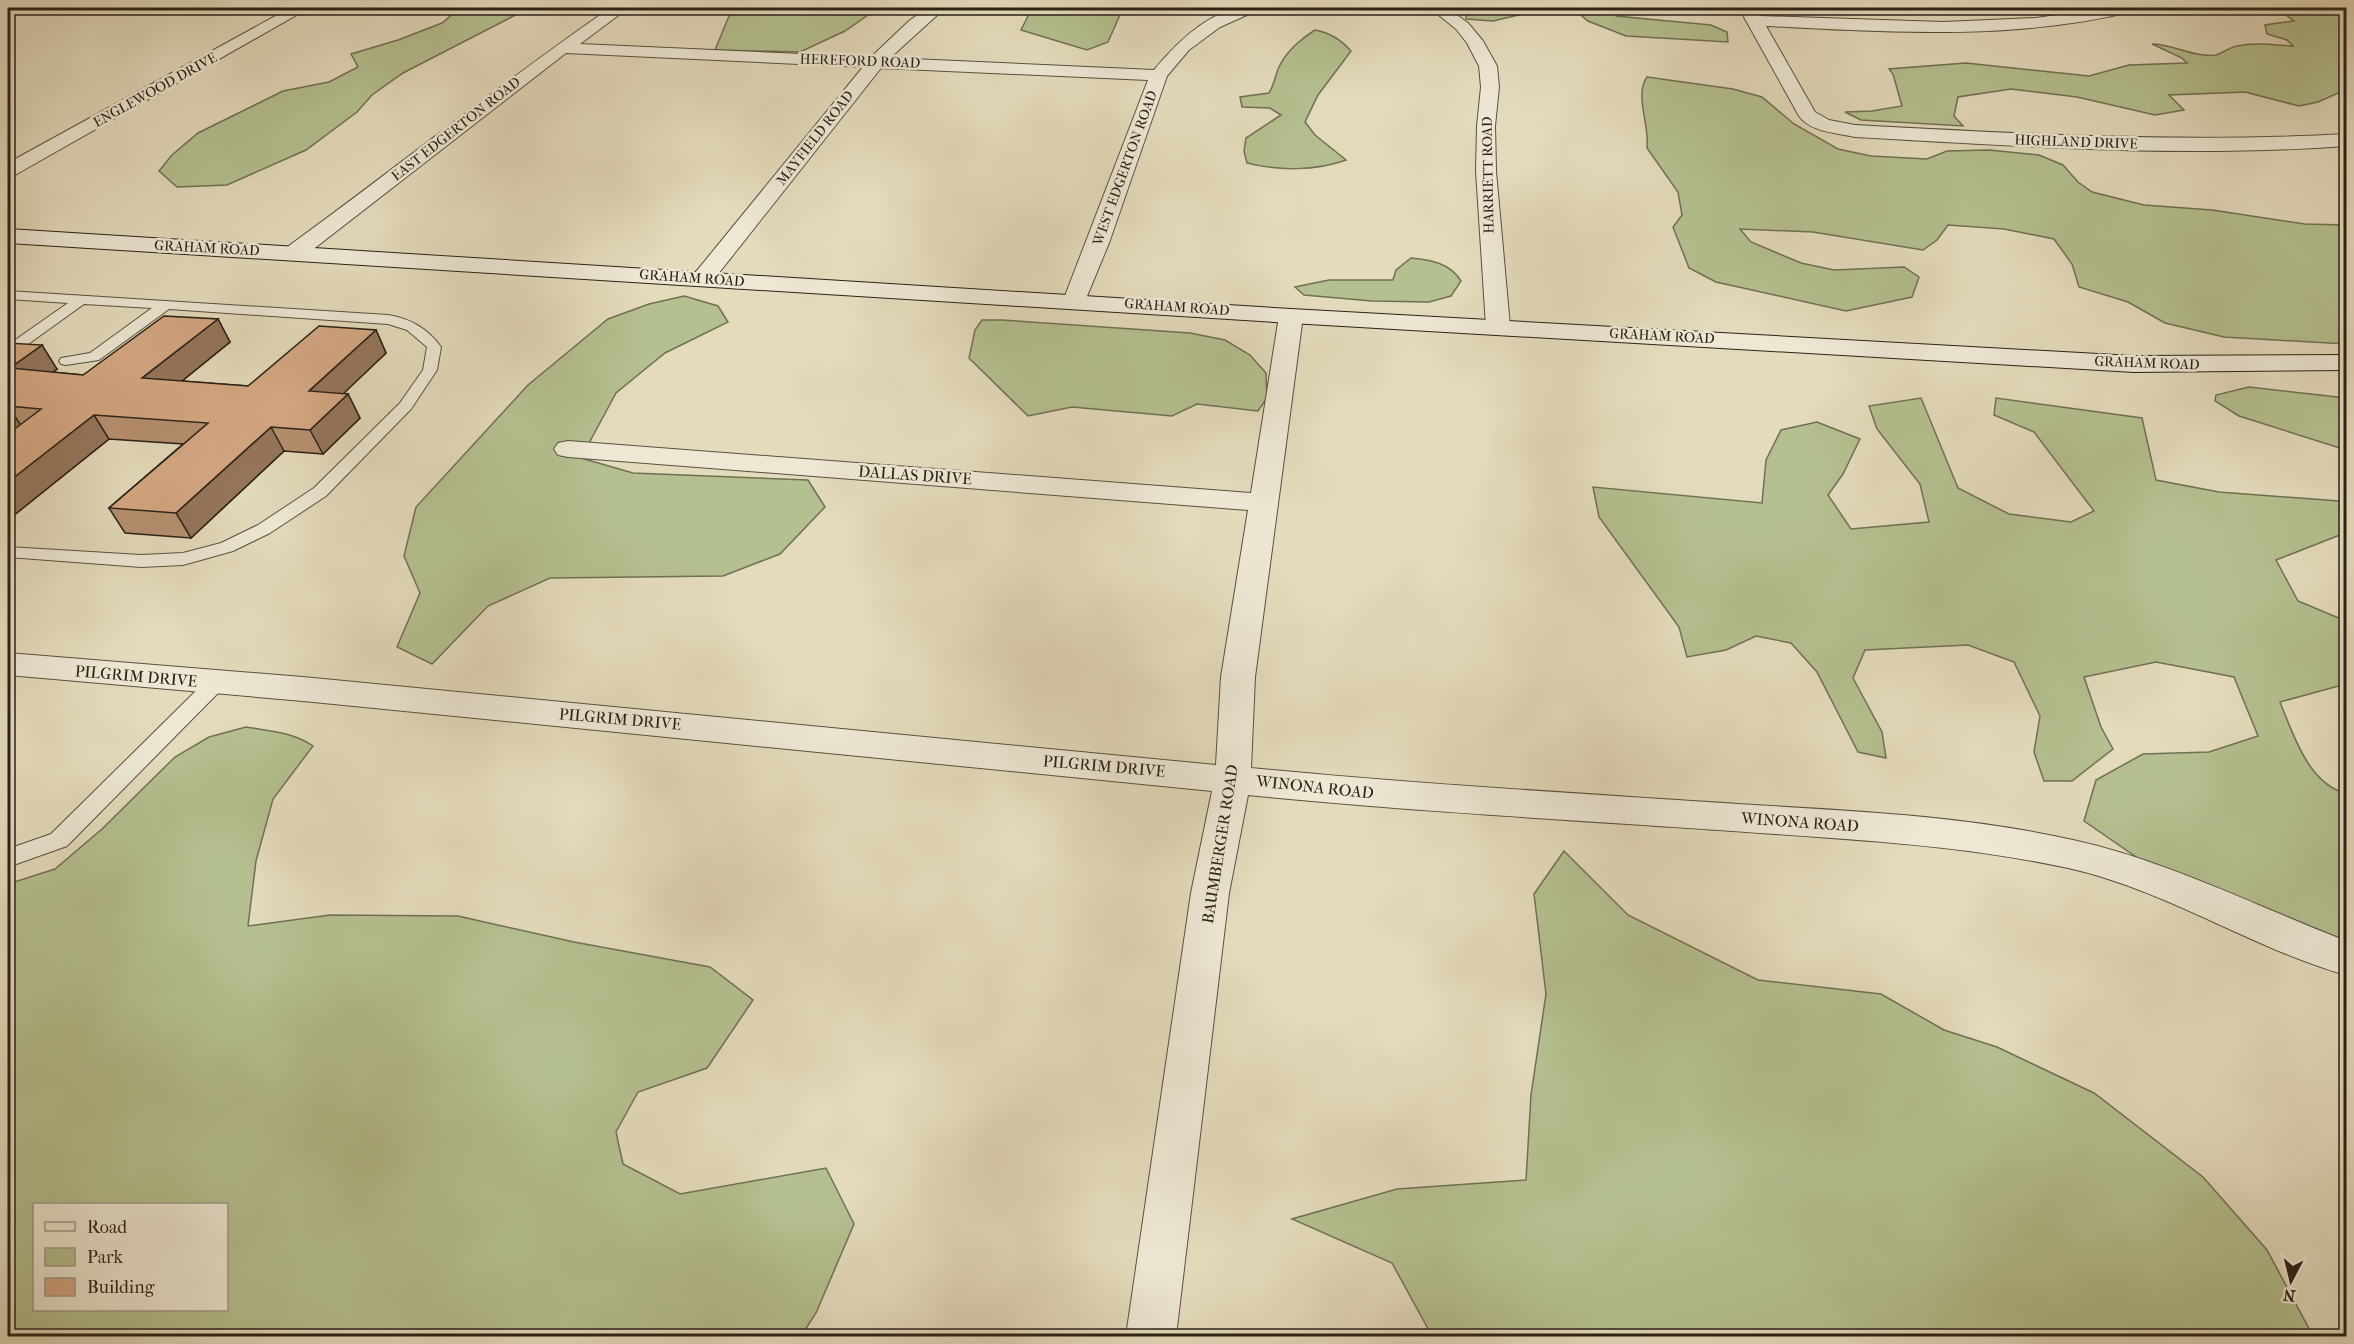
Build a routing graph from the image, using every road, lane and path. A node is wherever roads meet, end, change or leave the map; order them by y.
1 (302, 8) edge
2 (620, 8) edge
3 (937, 8) edge
4 (1250, 8) edge
5 (1438, 8) edge
6 (2128, 8) edge
7 (1752, 14) edge
8 (562, 48) junction
9 (876, 62) junction
10 (1159, 75) junction
11 (2346, 140) edge
12 (8, 171) edge
13 (8, 236) edge
14 (294, 253) junction
15 (703, 278) junction
16 (8, 295) edge
17 (82, 299) junction
18 (1075, 300) junction
19 (167, 304) junction
20 (1291, 315) junction
21 (1497, 326) junction
22 (43, 360) edge
23 (66, 361) dead end
24 (2346, 363) edge
25 (568, 449) dead end
26 (1263, 502) junction
27 (10, 555) edge
28 (8, 664) edge
29 (216, 683) junction
30 (1233, 778) junction
31 (8, 858) edge
32 (2346, 958) edge
33 (1151, 1336) edge

1 - 12 street, ENGLEWOOD DRIVE
2 - 8 street, EAST EDGERTON ROAD
3 - 9 street, MAYFIELD ROAD
4 - 10 street, WEST EDGERTON ROAD
5 - 21 street, HARRIETT ROAD
6 - 7 street
7 - 11 street, HIGHLAND DRIVE
8 - 9 street, HEREFORD ROAD
8 - 14 street, EAST EDGERTON ROAD
9 - 10 street, HEREFORD ROAD
9 - 15 street, MAYFIELD ROAD
10 - 18 street, WEST EDGERTON ROAD
13 - 14 street, GRAHAM ROAD
14 - 15 street, GRAHAM ROAD
15 - 18 street, GRAHAM ROAD
16 - 17 lane
17 - 19 lane
17 - 22 lane
18 - 20 street, GRAHAM ROAD
19 - 23 lane
19 - 27 lane
20 - 21 street, GRAHAM ROAD
20 - 26 street, BAUMBERGER ROAD
21 - 24 street, GRAHAM ROAD
25 - 26 street, DALLAS DRIVE
26 - 30 street, BAUMBERGER ROAD
28 - 29 street, PILGRIM DRIVE
29 - 30 street, PILGRIM DRIVE
29 - 31 lane
30 - 32 street, WINONA ROAD
30 - 33 street, BAUMBERGER ROAD

